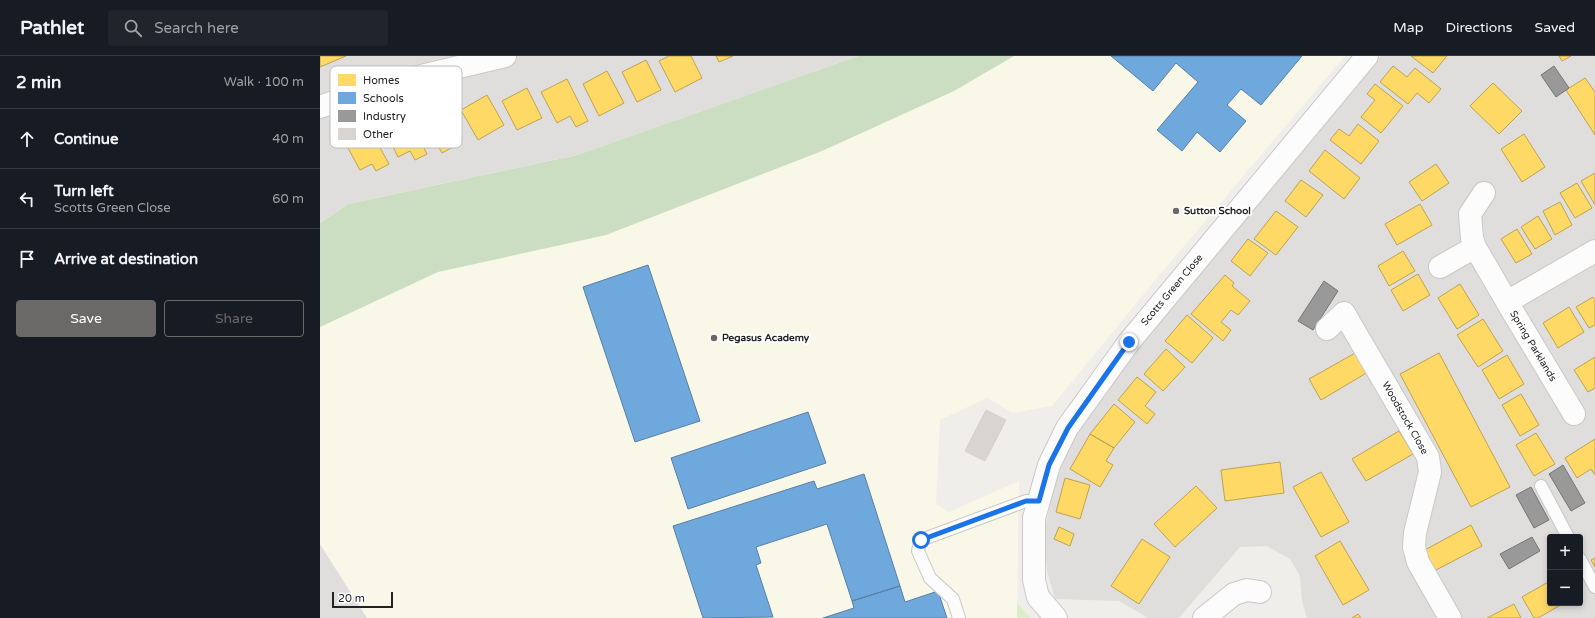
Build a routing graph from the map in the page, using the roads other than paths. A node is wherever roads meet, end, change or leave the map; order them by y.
1 (505, 56) edge
2 (1367, 56) edge
3 (462, 66) edge
4 (330, 103) edge
5 (320, 107) edge
6 (1484, 192) dead end
7 (1475, 247) junction
8 (1595, 250) edge
9 (1440, 267) dead end
10 (1507, 302) junction
11 (1327, 330) dead end
12 (1574, 414) dead end
13 (1541, 486) dead end
14 (1039, 501) junction
15 (1566, 534) edge
16 (1583, 565) edge
17 (1595, 587) edge
18 (1260, 592) dead end
19 (959, 618) edge
20 (1056, 618) edge
21 (1204, 618) edge
22 (1450, 618) edge

1 - 3 street
2 - 14 street, Scotts Green Close
4 - 5 street
6 - 7 street
7 - 9 street
7 - 10 street
8 - 10 street, Spring Parklands
10 - 12 street, Spring Parklands
11 - 22 street, Woodstock Close
13 - 15 lane
14 - 19 lane
14 - 20 street, Scotts Green Close
16 - 17 lane
18 - 21 street

